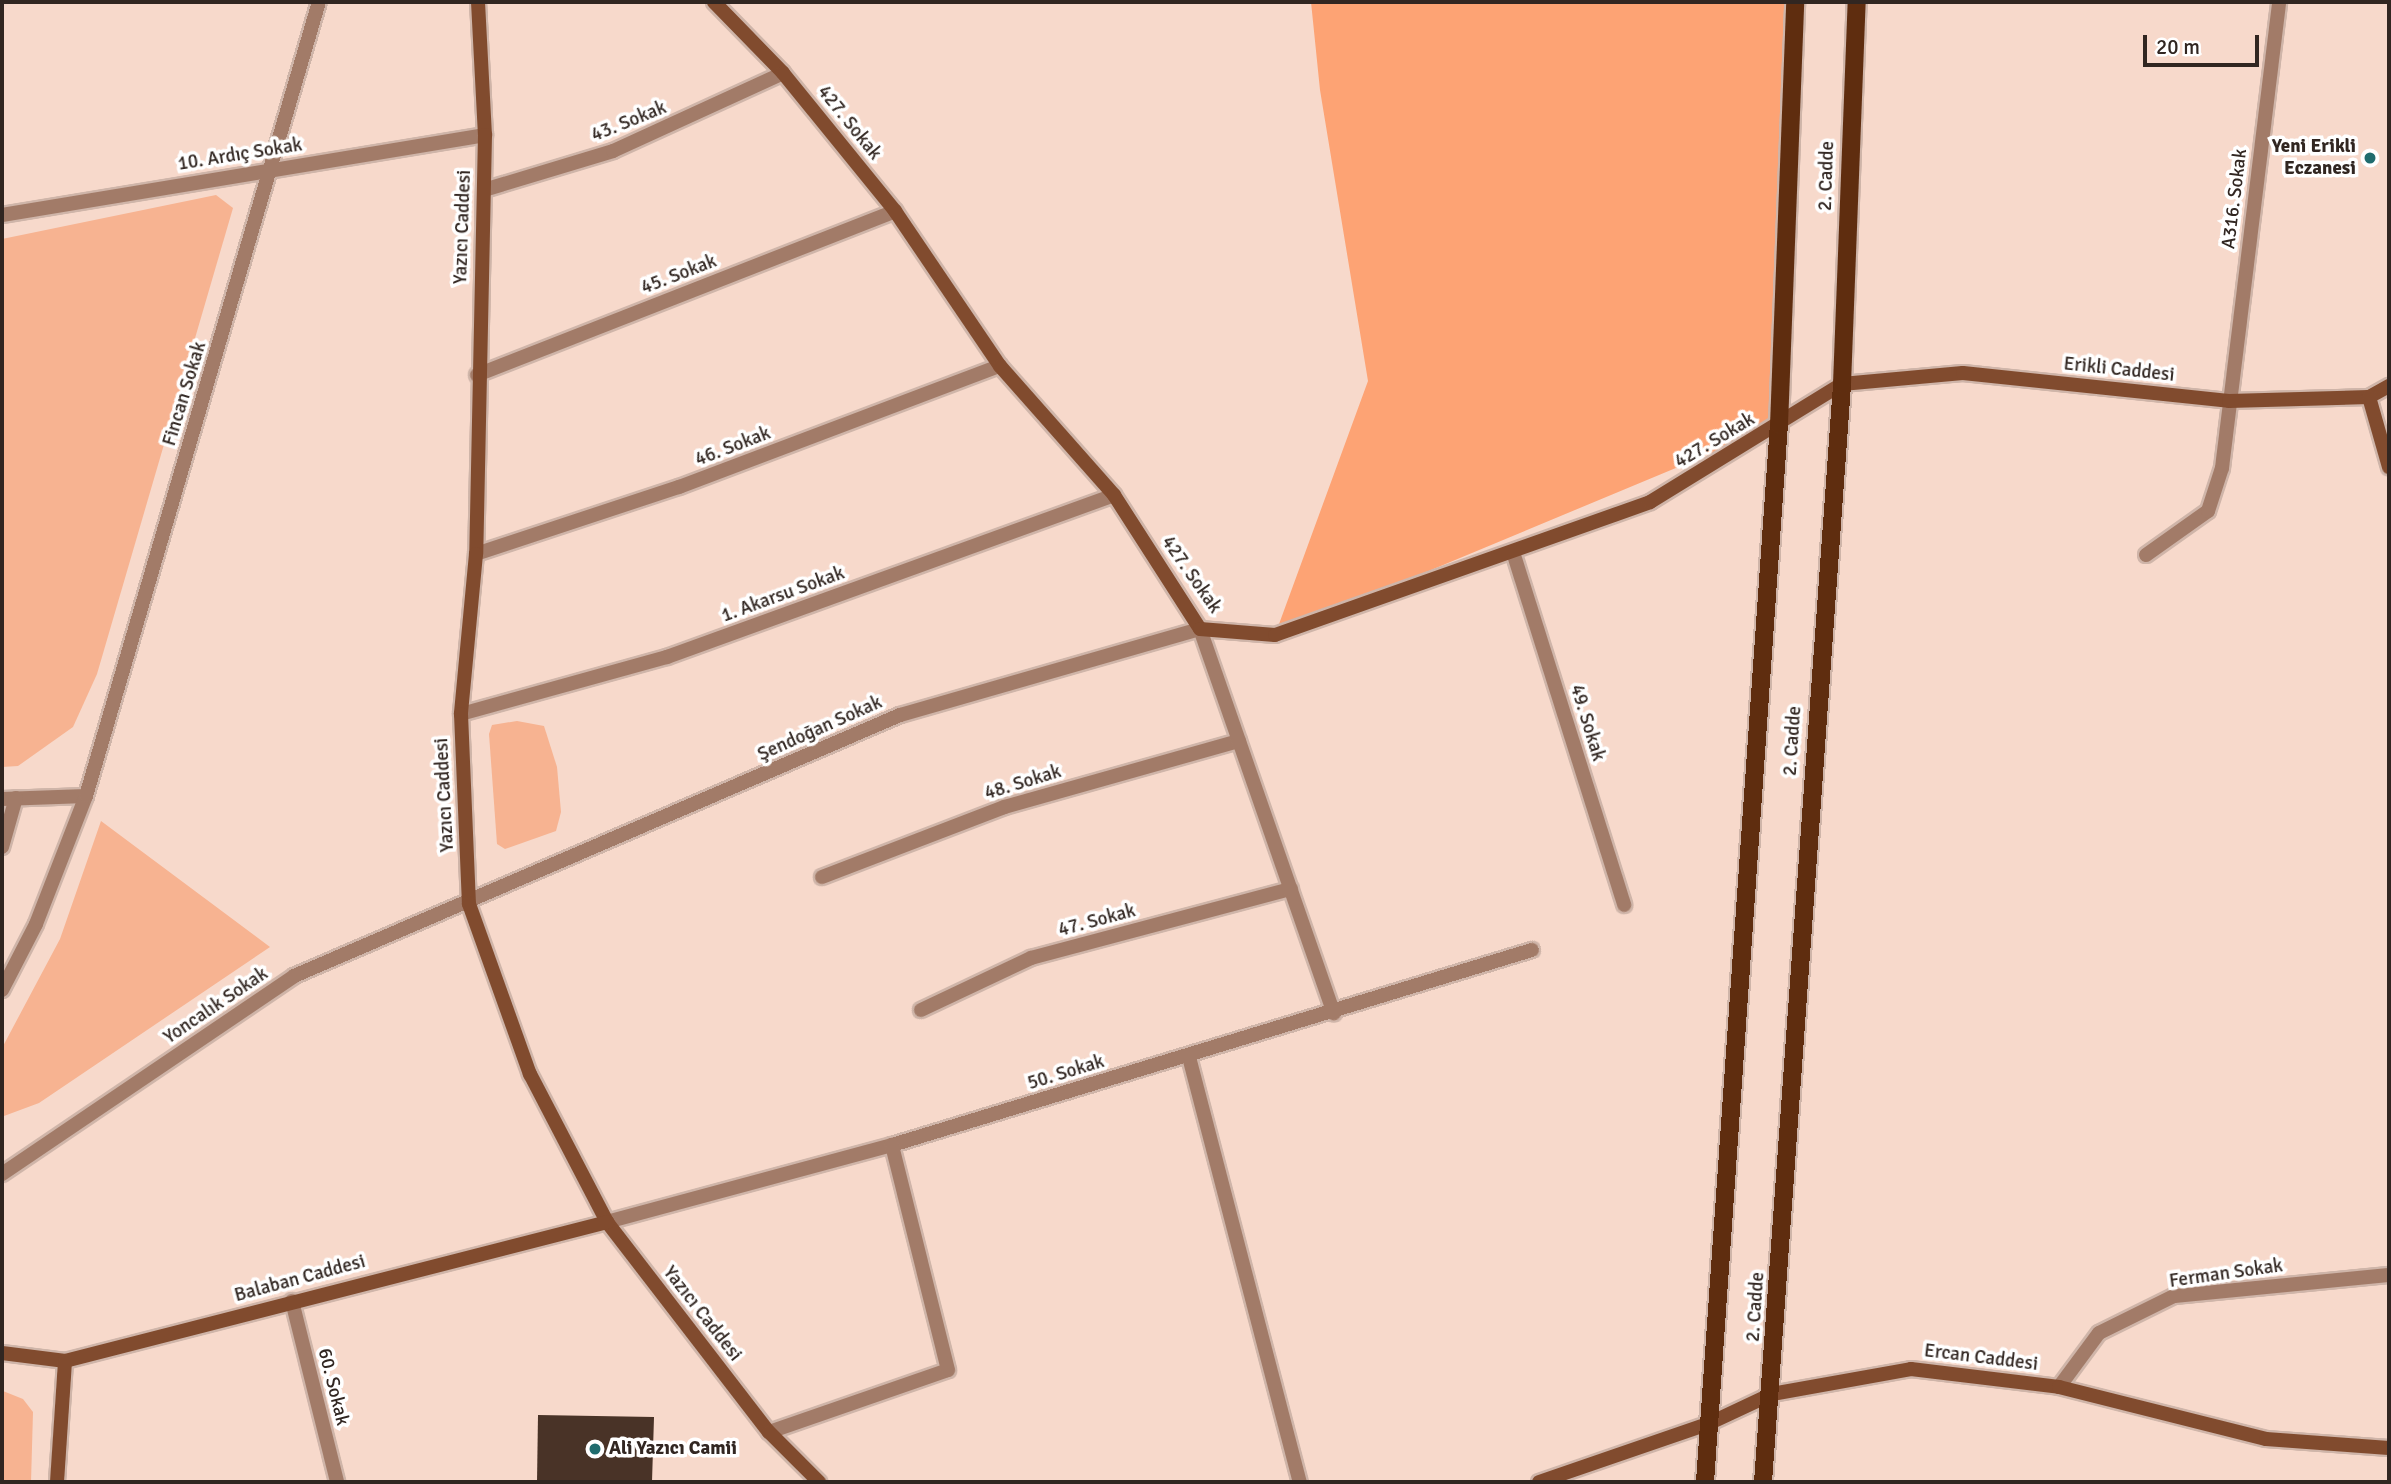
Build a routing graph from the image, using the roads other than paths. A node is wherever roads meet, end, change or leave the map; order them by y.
1 (319, 2) edge
2 (478, 2) edge
3 (716, 2) edge
4 (1795, 2) edge
5 (1857, 2) edge
6 (2280, 2) edge
7 (783, 73) junction
8 (485, 135) junction
9 (272, 168) junction
10 (484, 190) junction
11 (895, 211) junction
12 (2, 215) edge
13 (1000, 366) junction
14 (477, 375) junction
15 (1842, 384) junction
16 (2389, 386) edge
17 (2369, 397) junction
18 (2229, 401) junction
19 (1779, 425) junction
20 (2389, 467) edge
21 (1114, 495) junction
22 (1513, 552) junction
23 (476, 554) junction
24 (2146, 555) dead end
25 (1200, 629) junction
26 (461, 714) junction
27 (1239, 741) junction
28 (86, 796) junction
29 (9, 799) edge
30 (2, 847) edge
31 (822, 877) dead end
32 (1291, 888) junction
33 (469, 904) junction
34 (1624, 905) dead end
35 (1532, 950) dead end
36 (2, 990) edge
37 (921, 1010) dead end
38 (1334, 1013) junction
39 (1189, 1057) junction
40 (892, 1145) junction
41 (2, 1174) edge
42 (607, 1222) junction
43 (2389, 1275) edge
44 (292, 1301) junction
45 (2, 1353) edge
46 (65, 1361) junction
47 (2059, 1387) junction
48 (1772, 1394) junction
49 (1710, 1423) junction
50 (769, 1432) junction
51 (2389, 1448) edge
52 (57, 1482) edge
53 (337, 1482) edge
54 (819, 1482) edge
55 (1300, 1482) edge
56 (1539, 1482) edge
57 (1705, 1482) edge
58 (1763, 1482) edge

1 - 9 street, Fincan Sokak
2 - 8 main road, Yazıcı Caddesi
3 - 7 main road, 427. Sokak
4 - 19 main road, 2. Cadde
5 - 15 main road, 2. Cadde
6 - 18 street, A316. Sokak
7 - 10 street, 43. Sokak
7 - 11 main road, 427. Sokak
8 - 9 street, 10. Ardıç Sokak
8 - 10 main road, Yazıcı Caddesi
9 - 12 street, 10. Ardıç Sokak
9 - 28 street, Fincan Sokak
10 - 14 main road, Yazıcı Caddesi
11 - 13 main road, 427. Sokak
11 - 14 street, 45. Sokak
13 - 21 main road, 427. Sokak
13 - 23 street, 46. Sokak
14 - 23 main road, Yazıcı Caddesi
15 - 18 main road, Erikli Caddesi
15 - 19 main road, 427. Sokak
15 - 48 main road, 2. Cadde
16 - 17 main road, Erikli Caddesi
17 - 18 main road, Erikli Caddesi
17 - 20 main road
18 - 24 street, A316. Sokak
19 - 22 main road, 427. Sokak
19 - 49 main road, 2. Cadde
21 - 25 main road, 427. Sokak
21 - 26 street, 1. Akarsu Sokak
22 - 25 main road, 427. Sokak
22 - 34 street, 49. Sokak
23 - 26 main road, Yazıcı Caddesi
25 - 27 street
25 - 33 street, Şendoğan Sokak
26 - 33 main road, Yazıcı Caddesi
27 - 31 street, 48. Sokak
27 - 32 street
28 - 29 street
28 - 36 street, Fincan Sokak
29 - 30 street
32 - 37 street, 47. Sokak
32 - 38 street
33 - 41 street, Yoncalık Sokak
33 - 42 main road, Yazıcı Caddesi
35 - 38 street, 50. Sokak
38 - 39 street, 50. Sokak
39 - 40 street, 50. Sokak
39 - 55 street
40 - 42 street, 50. Sokak
40 - 50 street
42 - 44 main road, Balaban Caddesi
42 - 50 main road, Yazıcı Caddesi
43 - 47 street, Ferman Sokak
44 - 46 main road, Balaban Caddesi
44 - 53 street, 60. Sokak
45 - 46 main road, Balaban Caddesi
46 - 52 main road
47 - 48 main road, Ercan Caddesi
47 - 51 main road, Ercan Caddesi
48 - 49 main road, Ercan Caddesi
48 - 58 main road, 2. Cadde
49 - 56 main road, Ercan Caddesi
49 - 57 main road, 2. Cadde
50 - 54 main road, Yazıcı Caddesi

